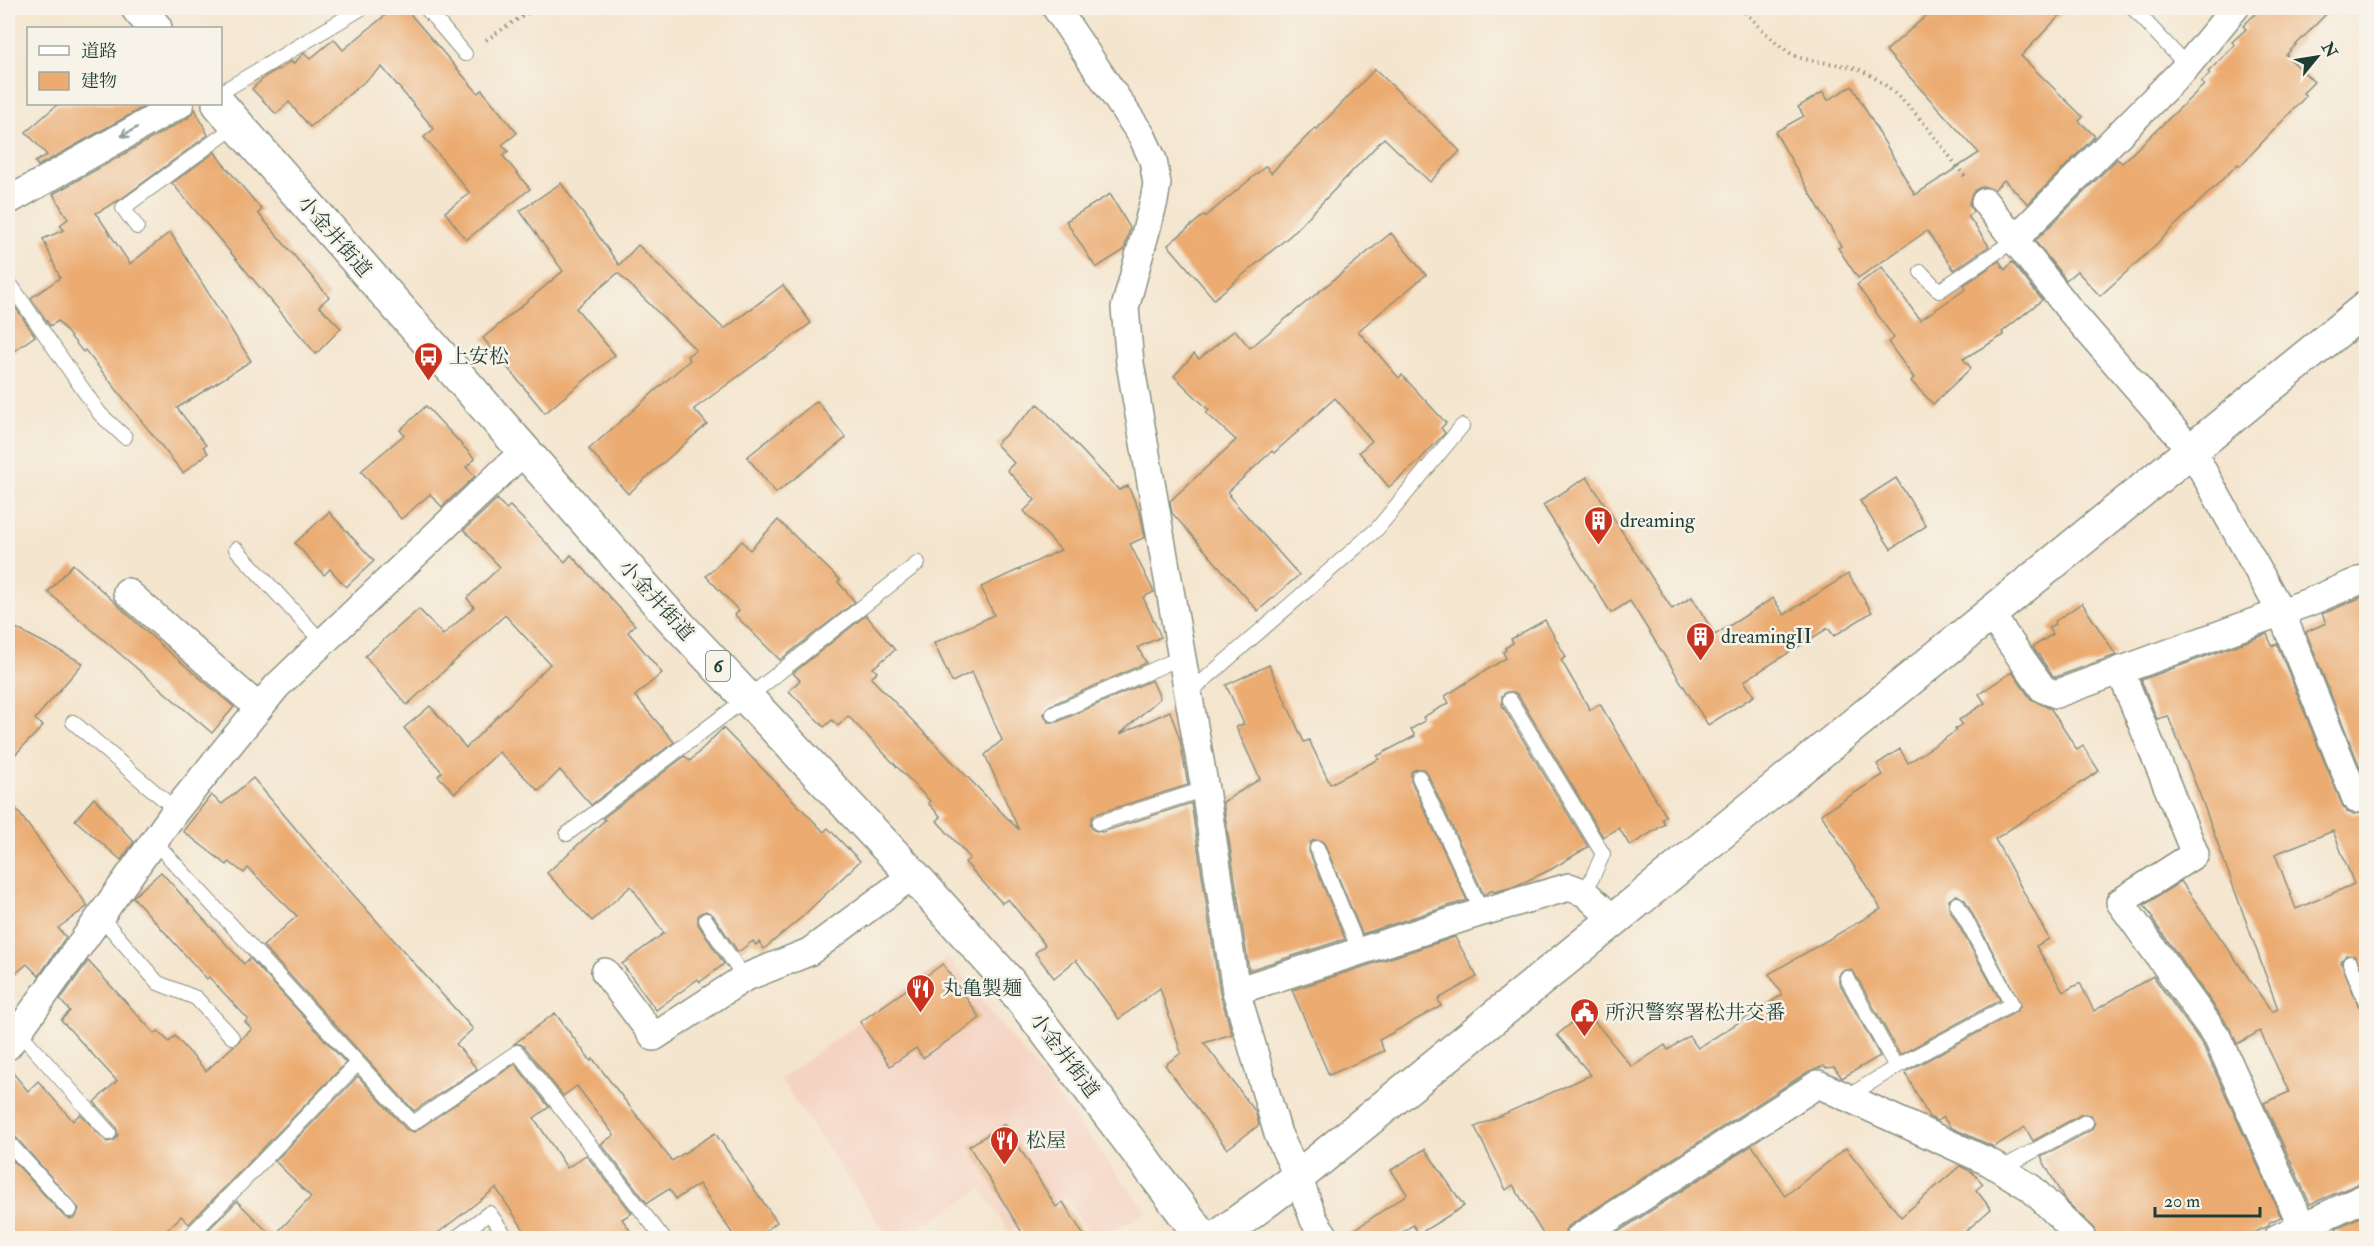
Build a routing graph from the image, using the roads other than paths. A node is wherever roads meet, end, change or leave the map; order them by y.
1 (138, 8) edge
2 (362, 8) edge
3 (426, 8) edge
4 (1056, 8) edge
5 (2133, 8) edge
6 (2235, 8) edge
7 (155, 27) edge
8 (465, 54) road end
9 (2187, 66) junction
10 (222, 92) edge
11 (178, 105) edge
12 (228, 114) edge
13 (8, 201) edge
14 (1985, 202) road end
15 (137, 227) dead end
16 (2013, 241) junction
17 (1921, 272) dead end
18 (8, 280) edge
19 (2367, 308) edge
20 (1462, 426) dead end
21 (125, 437) dead end
22 (524, 451) junction
23 (2192, 451) junction
24 (236, 549) dead end
25 (918, 563) dead end
26 (2367, 578) edge
27 (127, 592) dead end
28 (2281, 612) junction
29 (1991, 615) junction
30 (322, 642) junction
31 (1182, 657) junction
32 (2120, 670) junction
33 (1188, 694) junction
34 (748, 697) junction
35 (1510, 700) dead end
36 (258, 708) junction
37 (1053, 714) dead end
38 (73, 722) dead end
39 (1419, 777) dead end
40 (1205, 789) junction
41 (2367, 795) edge
42 (176, 810) junction
43 (1099, 823) dead end
44 (567, 834) dead end
45 (154, 841) junction
46 (1317, 848) dead end
47 (913, 874) junction
48 (1585, 893) junction
49 (1957, 904) dead end
50 (1482, 912) junction
51 (100, 916) junction
52 (706, 920) dead end
53 (1614, 920) junction
54 (1360, 951) junction
55 (2350, 963) dead end
56 (605, 972) dead end
57 (744, 978) junction
58 (1847, 978) dead end
59 (1236, 991) junction
60 (2367, 1002) edge
61 (232, 1037) dead end
62 (13, 1039) edge
63 (357, 1064) junction
64 (1896, 1067) junction
65 (1847, 1097) junction
66 (2086, 1122) dead end
67 (109, 1133) dead end
68 (8, 1142) edge
69 (1999, 1170) junction
70 (1298, 1177) junction
71 (2367, 1197) edge
72 (70, 1210) dead end
73 (2302, 1226) junction
74 (188, 1239) edge
75 (456, 1239) edge
76 (507, 1239) edge
77 (663, 1239) edge
78 (1203, 1239) edge
79 (1217, 1239) edge
80 (1326, 1239) edge
81 (1579, 1239) edge
82 (2082, 1239) edge
83 (2277, 1239) edge

1 - 7 main road
2 - 10 lane
3 - 8 lane
4 - 31 street
5 - 9 lane
6 - 9 street
9 - 16 street
11 -> 13 street
12 - 15 lane
12 - 22 main road, 小金井街道 / 6
14 - 16 street
16 - 17 lane
16 - 23 street
18 - 21 lane
19 - 23 main road
20 - 33 lane
22 - 30 street
22 - 34 main road, 小金井街道 / 6
23 - 28 street
23 - 29 main road
24 - 30 lane
25 - 34 lane
26 - 28 street
27 - 36 street
28 - 32 street
28 - 41 street
29 - 32 street
29 - 53 main road
30 - 36 street
31 - 33 street
31 - 37 lane
32 - 73 street
33 - 40 street
34 - 44 lane
34 - 47 main road, 小金井街道 / 6
35 - 48 lane
36 - 42 street
38 - 42 lane
39 - 50 lane
40 - 43 lane
40 - 59 street
42 - 45 street
45 - 51 street
45 - 63 lane
46 - 54 lane
47 - 57 street
47 - 78 main road, 小金井街道 / 6
48 - 50 street
48 - 53 street
49 - 64 lane
50 - 54 street
51 - 61 lane
51 - 62 street
52 - 57 lane
53 - 70 main road
54 - 59 street
55 - 60 lane
56 - 57 street
58 - 64 lane
59 - 70 street
62 - 67 lane
63 - 74 lane
63 - 77 lane
64 - 65 lane
65 - 69 street
65 - 81 street
66 - 69 lane
68 - 72 lane
69 - 82 street
70 - 79 main road
70 - 80 street
71 - 73 street
73 - 83 street
75 - 76 lane

